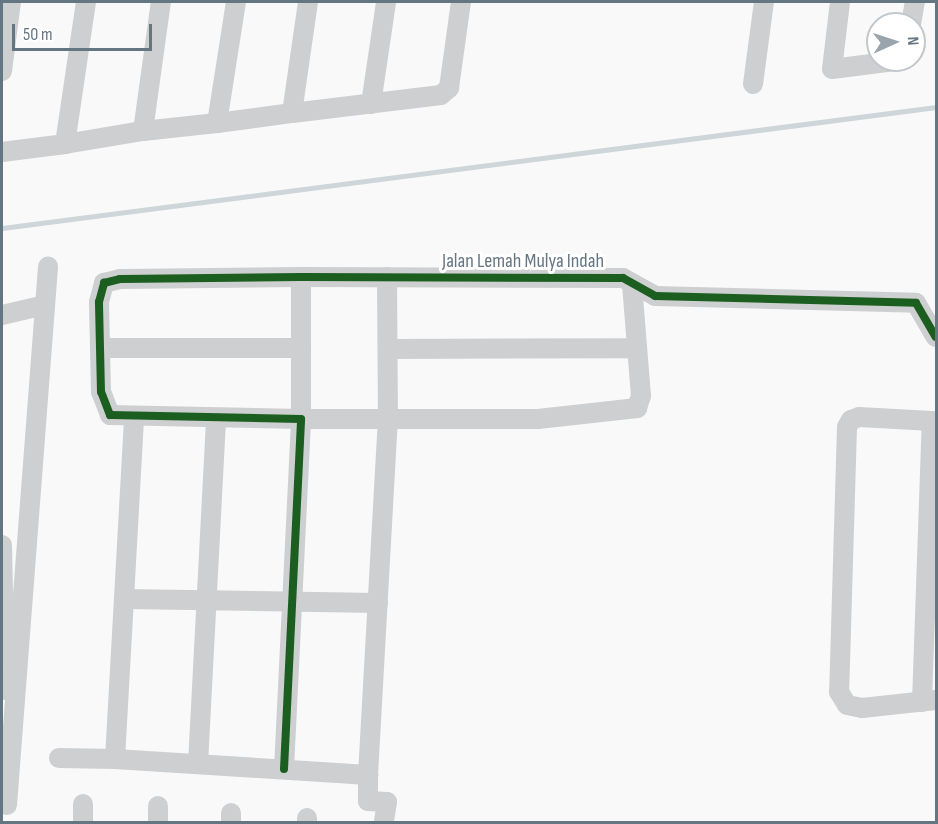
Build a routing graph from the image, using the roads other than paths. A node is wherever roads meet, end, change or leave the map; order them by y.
1 (11, 2) edge
2 (86, 2) edge
3 (162, 2) edge
4 (236, 2) edge
5 (308, 2) edge
6 (386, 2) edge
7 (461, 2) edge
8 (764, 2) edge
9 (840, 2) edge
10 (5, 22) edge
11 (866, 65) edge
12 (2, 71) edge
13 (753, 84) dead end
14 (371, 104) junction
15 (292, 113) junction
16 (217, 123) junction
17 (143, 131) junction
18 (64, 144) junction
19 (2, 152) edge
20 (48, 267) dead end
21 (301, 277) junction
22 (387, 277) junction
23 (632, 285) junction
24 (45, 305) junction
25 (2, 315) edge
26 (936, 337) edge
27 (100, 348) junction
28 (301, 348) junction
29 (637, 348) junction
30 (388, 349) junction
31 (134, 417) junction
32 (216, 418) junction
33 (934, 418) edge
34 (302, 419) junction
35 (388, 421) junction
36 (2, 546) edge
37 (124, 599) junction
38 (206, 601) junction
39 (292, 602) junction
40 (378, 603) junction
41 (929, 701) edge
42 (59, 758) dead end
43 (115, 759) junction
44 (198, 764) junction
45 (284, 770) junction
46 (368, 775) junction
47 (7, 814) edge
48 (384, 822) edge

1 - 10 street
2 - 18 street
3 - 17 street
4 - 16 street
5 - 15 street
6 - 14 street
7 - 14 street
8 - 13 street
9 - 11 street
10 - 12 street
14 - 15 street
15 - 16 street
16 - 17 street
17 - 18 street
18 - 19 street
20 - 24 street
21 - 22 street, Jalan Lemah Mulya Indah
21 - 27 street, Jalan Lemah Mulya Indah
21 - 28 street
22 - 23 street, Jalan Lemah Mulya Indah
22 - 30 street
23 - 26 street, Jalan Lemah Mulya Indah
23 - 29 street
24 - 25 street
24 - 47 street
27 - 28 street
27 - 31 street
28 - 34 street
29 - 30 street
29 - 35 street
30 - 35 street
31 - 32 street
31 - 37 street
32 - 34 street
32 - 38 street
33 - 41 street
33 - 41 street
34 - 35 street
34 - 39 street
35 - 40 street
36 - 47 street
37 - 38 street
37 - 43 street
38 - 39 street
38 - 44 street
39 - 40 street
39 - 45 street
40 - 46 street
42 - 43 street
43 - 44 street
44 - 45 street
45 - 46 street
46 - 48 street

